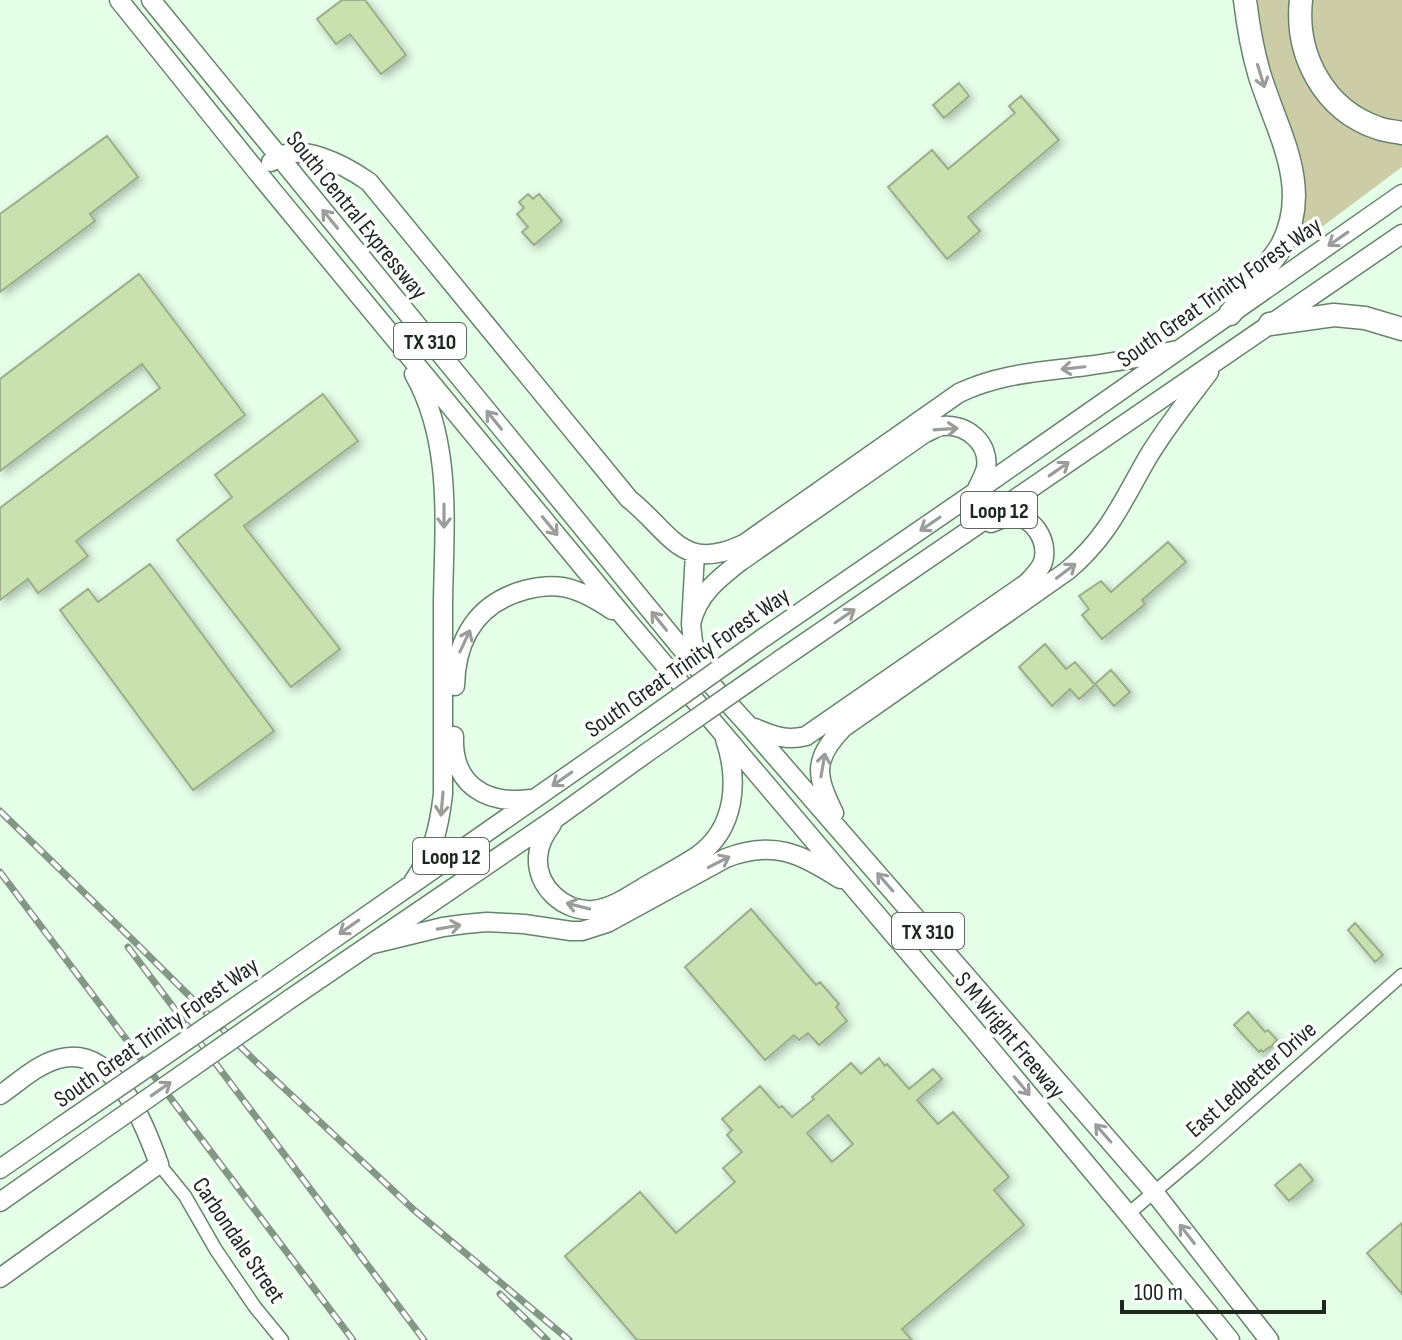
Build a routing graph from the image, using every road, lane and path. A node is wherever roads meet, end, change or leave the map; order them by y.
1 (119, 0) edge
2 (151, 0) edge
3 (1245, 0) edge
4 (1301, 0) edge
5 (1402, 133) edge
6 (278, 156) junction
7 (258, 173) junction
8 (1402, 194) edge
9 (1402, 234) edge
10 (1230, 314) junction
11 (1270, 324) junction
12 (1402, 329) edge
13 (394, 336) junction
14 (1178, 350) junction
15 (1218, 360) junction
16 (974, 493) junction
17 (973, 528) junction
18 (695, 558) junction
19 (741, 561) junction
20 (625, 618) junction
21 (691, 624) junction
22 (709, 682) junction
23 (748, 725) junction
24 (721, 729) junction
25 (534, 799) junction
26 (556, 818) junction
27 (846, 837) junction
28 (413, 882) junction
29 (859, 891) junction
30 (373, 944) junction
31 (1402, 975) edge
32 (0, 1095) edge
33 (159, 1164) junction
34 (0, 1169) edge
35 (1154, 1192) junction
36 (0, 1202) edge
37 (1128, 1214) junction
38 (0, 1278) edge
39 (282, 1340) edge
40 (1230, 1340) edge
41 (1269, 1340) edge

1 - 7 main road, South Central Expressway / TX 310
2 - 6 main road, South Central Expressway / TX 310
3 -> 10 highway
4 - 5 highway
6 - 7 main road
6 - 18 main road
22 -> 6 main road, South Central Expressway / TX 310
7 - 13 main road, South Central Expressway / TX 310
8 -> 10 main road, South Great Trinity Forest Way / Loop 12
9 - 11 main road, South Great Trinity Forest Way / Loop 12
10 - 14 main road, South Great Trinity Forest Way / Loop 12
11 - 12 highway
11 - 15 main road, South Great Trinity Forest Way / Loop 12
13 -> 20 main road, South Central Expressway / TX 310
13 -> 28 main road
14 - 16 main road, South Great Trinity Forest Way / Loop 12
14 -> 18 main road
17 -> 15 main road, South Great Trinity Forest Way / Loop 12
27 -> 15 main road
19 -> 16 main road
16 -> 25 main road, South Great Trinity Forest Way / Loop 12, bridge
17 - 23 main road
26 -> 17 main road, South Great Trinity Forest Way / Loop 12, bridge
18 - 19 main road
18 - 21 main road
19 - 21 main road
20 - 24 main road, S M Wright Freeway / TX 310
25 -> 20 main road
21 - 22 main road
22 - 23 main road, S M Wright Freeway / TX 310
23 - 27 main road, S M Wright Freeway / TX 310
24 -> 26 main road
24 - 29 main road, S M Wright Freeway / TX 310
25 - 28 main road, South Great Trinity Forest Way / Loop 12
26 - 30 main road, South Great Trinity Forest Way / Loop 12
35 -> 27 main road, S M Wright Freeway / TX 310
28 -> 34 main road, South Great Trinity Forest Way / Loop 12, bridge
30 -> 29 main road
29 -> 37 main road, S M Wright Freeway / TX 310
36 -> 30 main road, South Great Trinity Forest Way / Loop 12, bridge
31 - 35 street, East Ledbetter Drive
32 - 33 main road
33 - 38 main road
33 - 39 street, Carbondale Street
35 - 37 street, East Ledbetter Drive
41 -> 35 main road, S M Wright Freeway / TX 310
37 - 40 main road, S M Wright Freeway / TX 310

